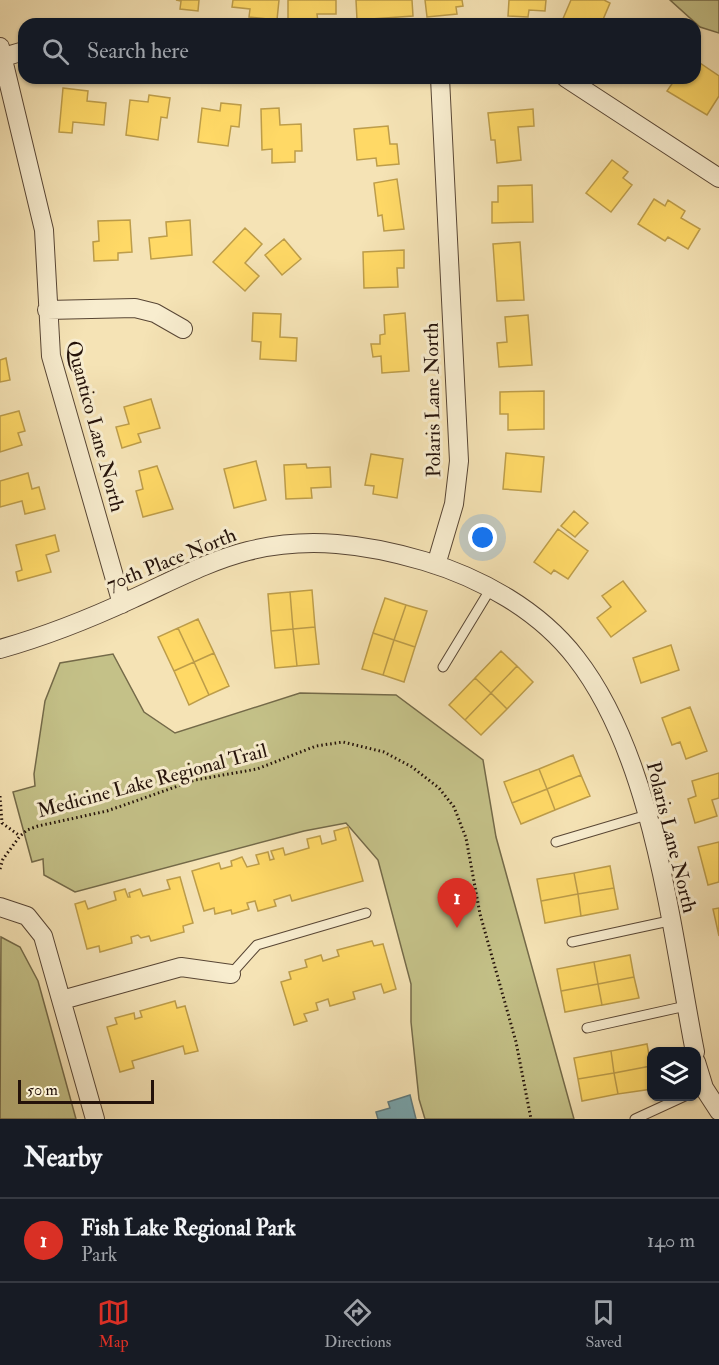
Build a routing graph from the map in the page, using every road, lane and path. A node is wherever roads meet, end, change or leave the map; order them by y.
1 (18, 52) edge
2 (1, 54) edge
3 (440, 84) edge
4 (575, 84) edge
5 (719, 178) edge
6 (47, 310) junction
7 (183, 329) dead end
8 (436, 565) junction
9 (491, 588) junction
10 (122, 604) junction
11 (0, 649) edge
12 (443, 667) dead end
13 (0, 796) edge
14 (647, 815) junction
15 (20, 836) junction
16 (556, 843) dead end
17 (0, 869) edge
18 (0, 907) edge
19 (366, 913) dead end
20 (669, 921) junction
21 (572, 942) dead end
22 (231, 974) joint
23 (62, 1000) junction
24 (686, 1006) junction
25 (587, 1028) dead end
26 (693, 1047) edge
27 (701, 1091) edge
28 (674, 1101) edge
29 (719, 1111) edge
30 (95, 1119) edge
31 (531, 1119) edge
32 (635, 1119) edge

1 - 2 street
2 - 6 street, Quantico Lane North
3 - 8 street, Polaris Lane North
4 - 5 street
6 - 7 street
6 - 10 street, Quantico Lane North
8 - 9 street, Polaris Lane North
8 - 10 street, 70th Place North
9 - 12 lane
9 - 14 street, Polaris Lane North
10 - 11 street, 70th Place North
13 - 15 path
14 - 16 lane
14 - 20 street, Polaris Lane North
15 - 17 path, Medicine Lake Regional Trail
15 - 31 path, Medicine Lake Regional Trail
18 - 23 street
19 - 22 lane
20 - 21 lane
20 - 24 street, Polaris Lane North
22 - 23 street
23 - 30 street
24 - 25 lane
24 - 26 street, Polaris Lane North
27 - 29 street
28 - 32 lane

